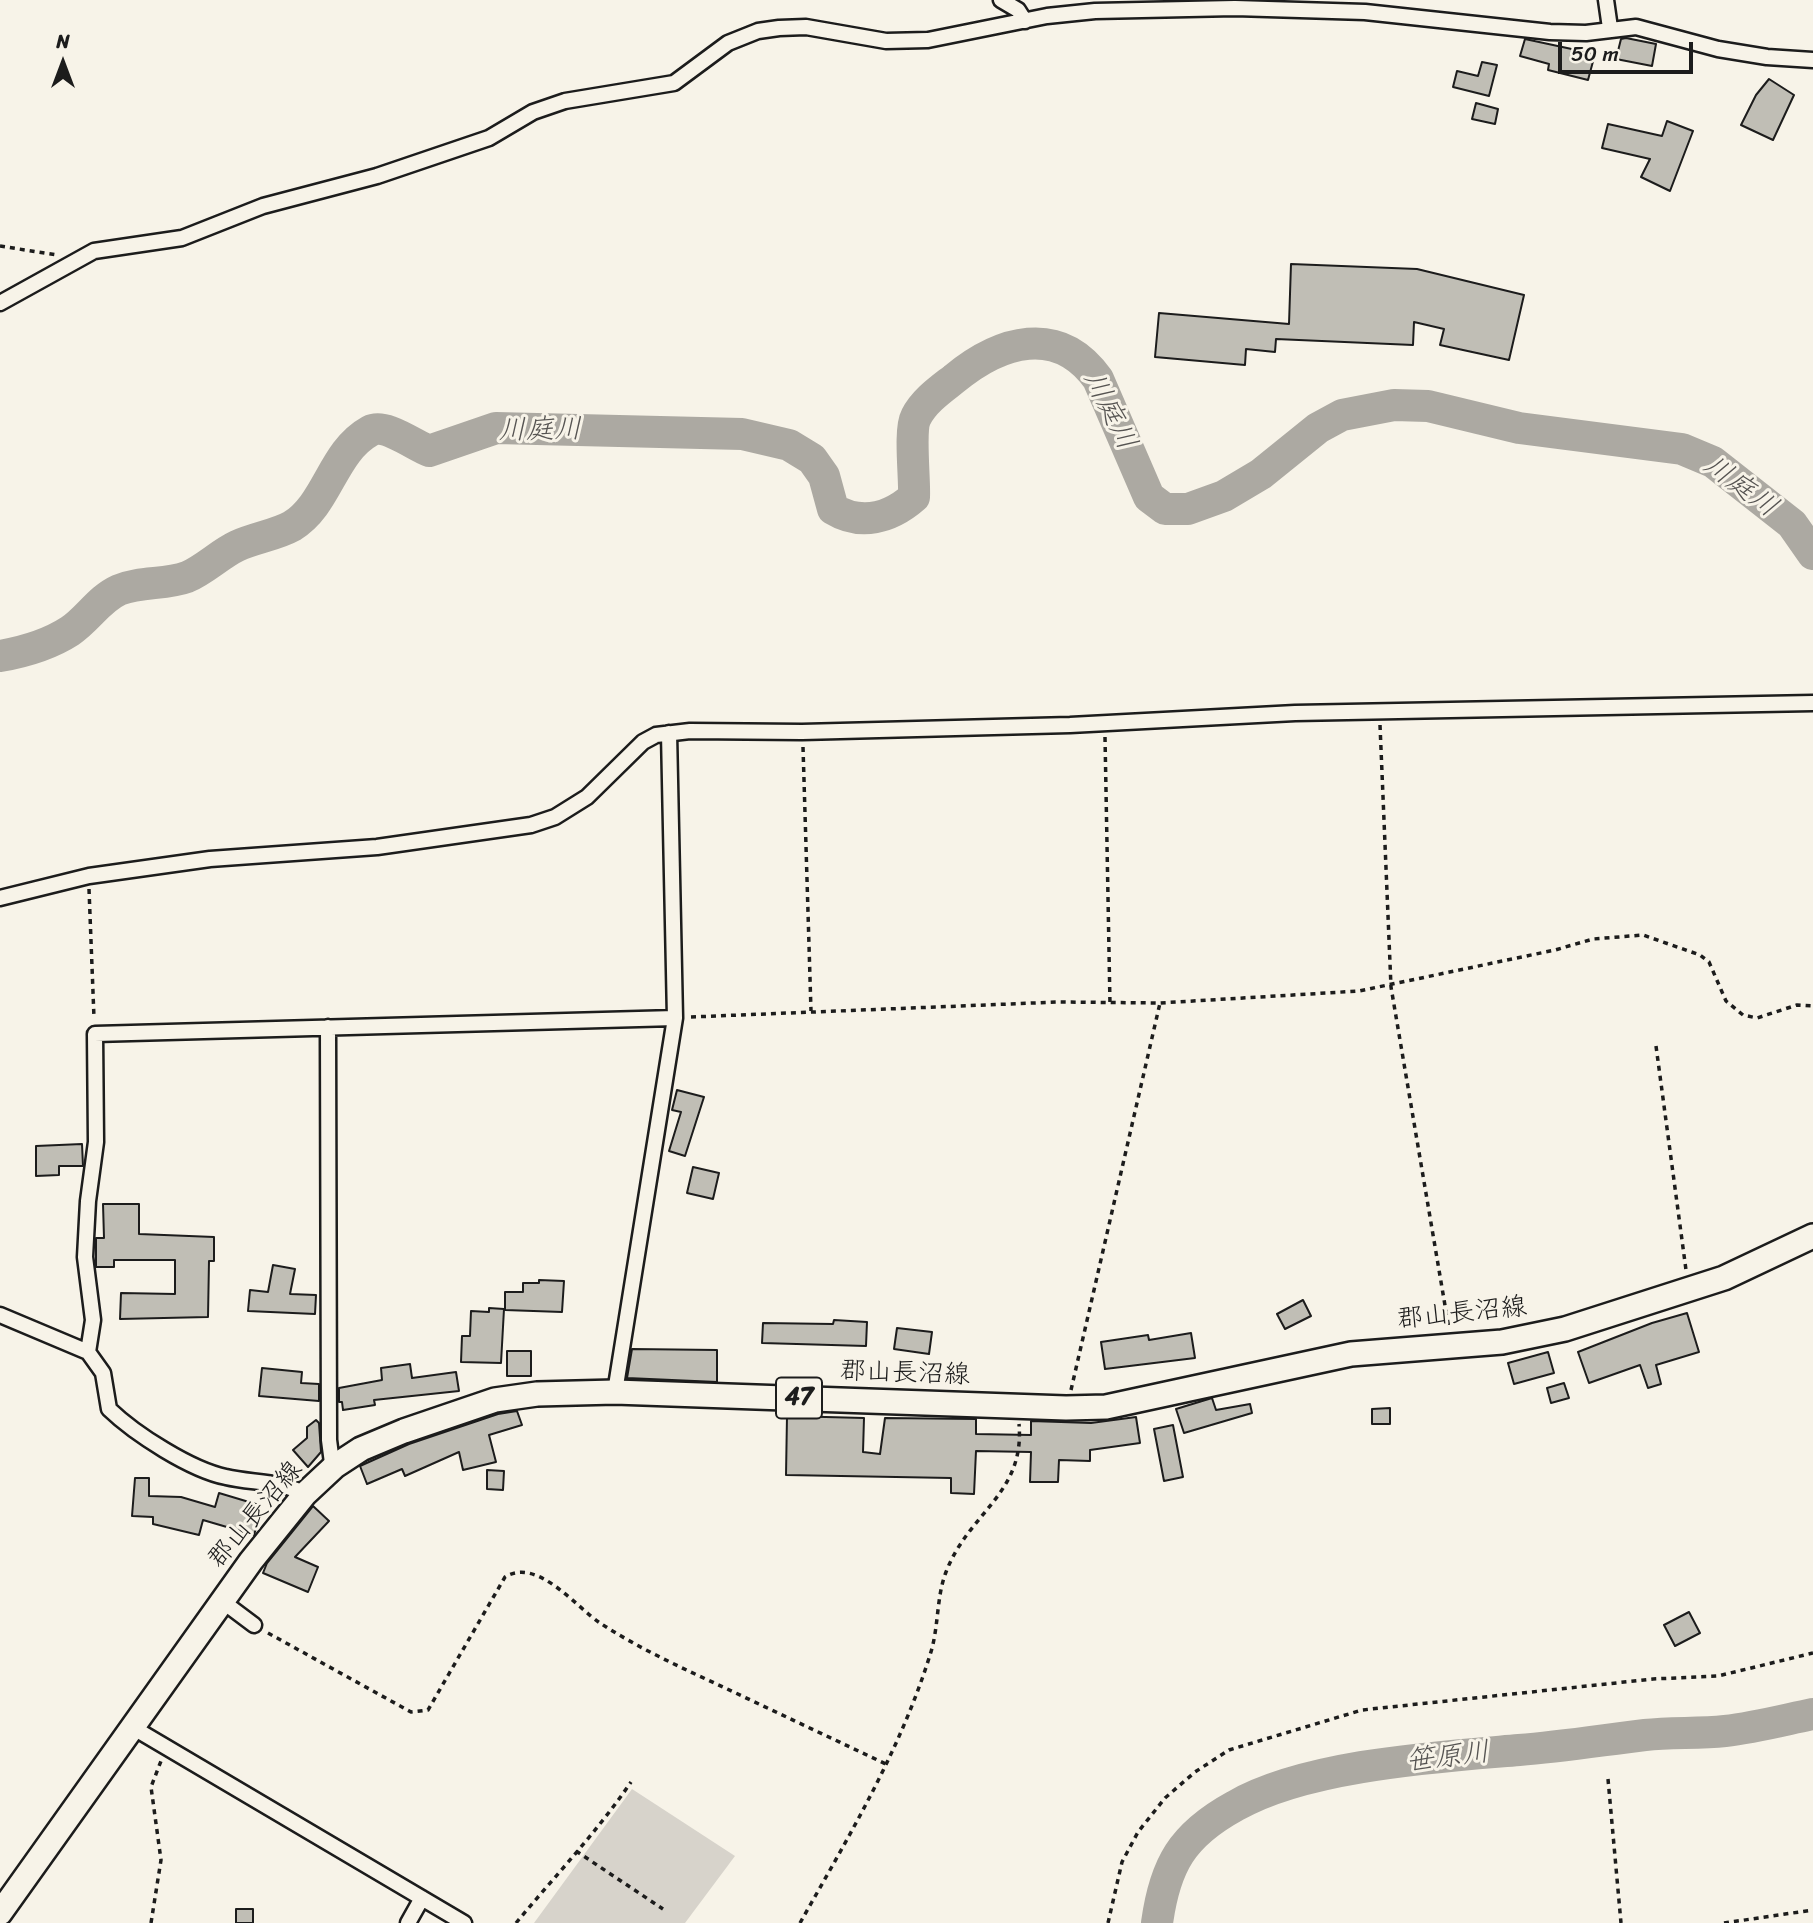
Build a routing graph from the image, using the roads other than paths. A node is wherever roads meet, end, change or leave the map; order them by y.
1 (1001, 0) edge
2 (1606, 0) edge
3 (1025, 21) junction
4 (1610, 28) junction
5 (1813, 60) edge
6 (0, 303) edge
7 (1813, 703) edge
8 (669, 733) junction
9 (0, 898) edge
10 (675, 1017) junction
11 (328, 1027) junction
12 (1813, 1236) edge
13 (0, 1315) edge
14 (88, 1352) junction
15 (615, 1392) junction
16 (335, 1466) junction
17 (305, 1494) junction
18 (222, 1601) junction
19 (254, 1625) road end
20 (132, 1727) junction
21 (422, 1898) junction
22 (0, 1913) edge
23 (408, 1923) edge
24 (464, 1923) edge

1 - 3 street
2 - 4 street
3 - 4 street
3 - 6 street
4 - 5 street
7 - 8 street
8 - 9 street
8 - 10 street
10 - 11 street
10 - 15 street
11 - 14 street
11 - 16 street
12 - 15 main road, 郡山長沼線 / 47
13 - 14 street
14 - 17 street
15 - 16 main road, 郡山長沼線 / 47
16 - 17 main road, 郡山長沼線 / 47
17 - 18 main road, 郡山長沼線 / 47
18 - 19 street
18 - 20 main road, 郡山長沼線 / 47
20 - 21 street
20 - 22 main road, 郡山長沼線 / 47
21 - 23 street
21 - 24 street

